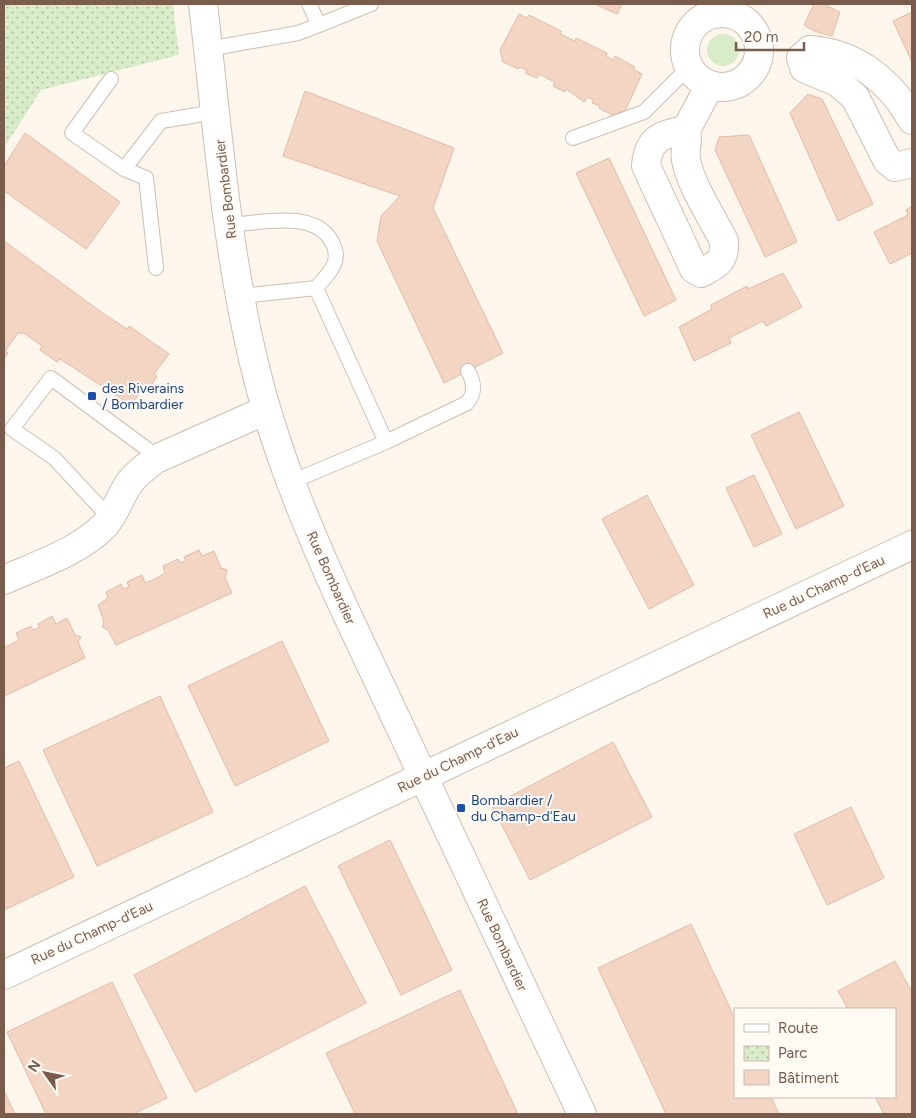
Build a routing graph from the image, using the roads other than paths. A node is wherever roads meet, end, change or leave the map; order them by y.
1 (203, 4) edge
2 (310, 4) edge
3 (371, 4) edge
4 (709, 9) edge
5 (746, 10) edge
6 (319, 24) junction
7 (208, 49) junction
8 (760, 55) junction
9 (801, 58) junction
10 (689, 67) junction
11 (111, 79) dead end
12 (710, 85) junction
13 (216, 112) junction
14 (912, 120) edge
15 (686, 130) junction
16 (573, 138) dead end
17 (912, 163) edge
18 (124, 169) junction
19 (230, 225) junction
20 (156, 268) dead end
21 (316, 288) junction
22 (241, 296) junction
23 (468, 370) dead end
24 (266, 410) junction
25 (386, 442) junction
26 (159, 458) junction
27 (290, 482) junction
28 (110, 518) junction
29 (912, 545) edge
30 (4, 580) edge
31 (423, 776) junction
32 (4, 975) edge
33 (582, 1114) edge

1 - 7 street, Rue Bombardier
2 - 6 lane
3 - 6 lane
4 - 5 street
4 - 10 street
5 - 8 street
6 - 7 lane
7 - 13 street, Rue Bombardier
8 - 9 street
8 - 12 street
9 - 14 street
9 - 17 street
10 - 12 street
10 - 16 lane
11 - 18 lane
12 - 15 street
13 - 18 lane
13 - 19 street, Rue Bombardier
15 - 15 street
18 - 20 lane
19 - 21 lane
19 - 22 street, Rue Bombardier
21 - 22 lane
21 - 25 lane
22 - 24 street, Rue Bombardier
23 - 25 lane
24 - 26 street
24 - 27 street, Rue Bombardier
25 - 27 lane
26 - 28 street
26 - 28 lane
27 - 31 street, Rue Bombardier
28 - 30 street
29 - 31 street, Rue du Champ-d'Eau
31 - 32 street, Rue du Champ-d'Eau
31 - 33 street, Rue Bombardier

